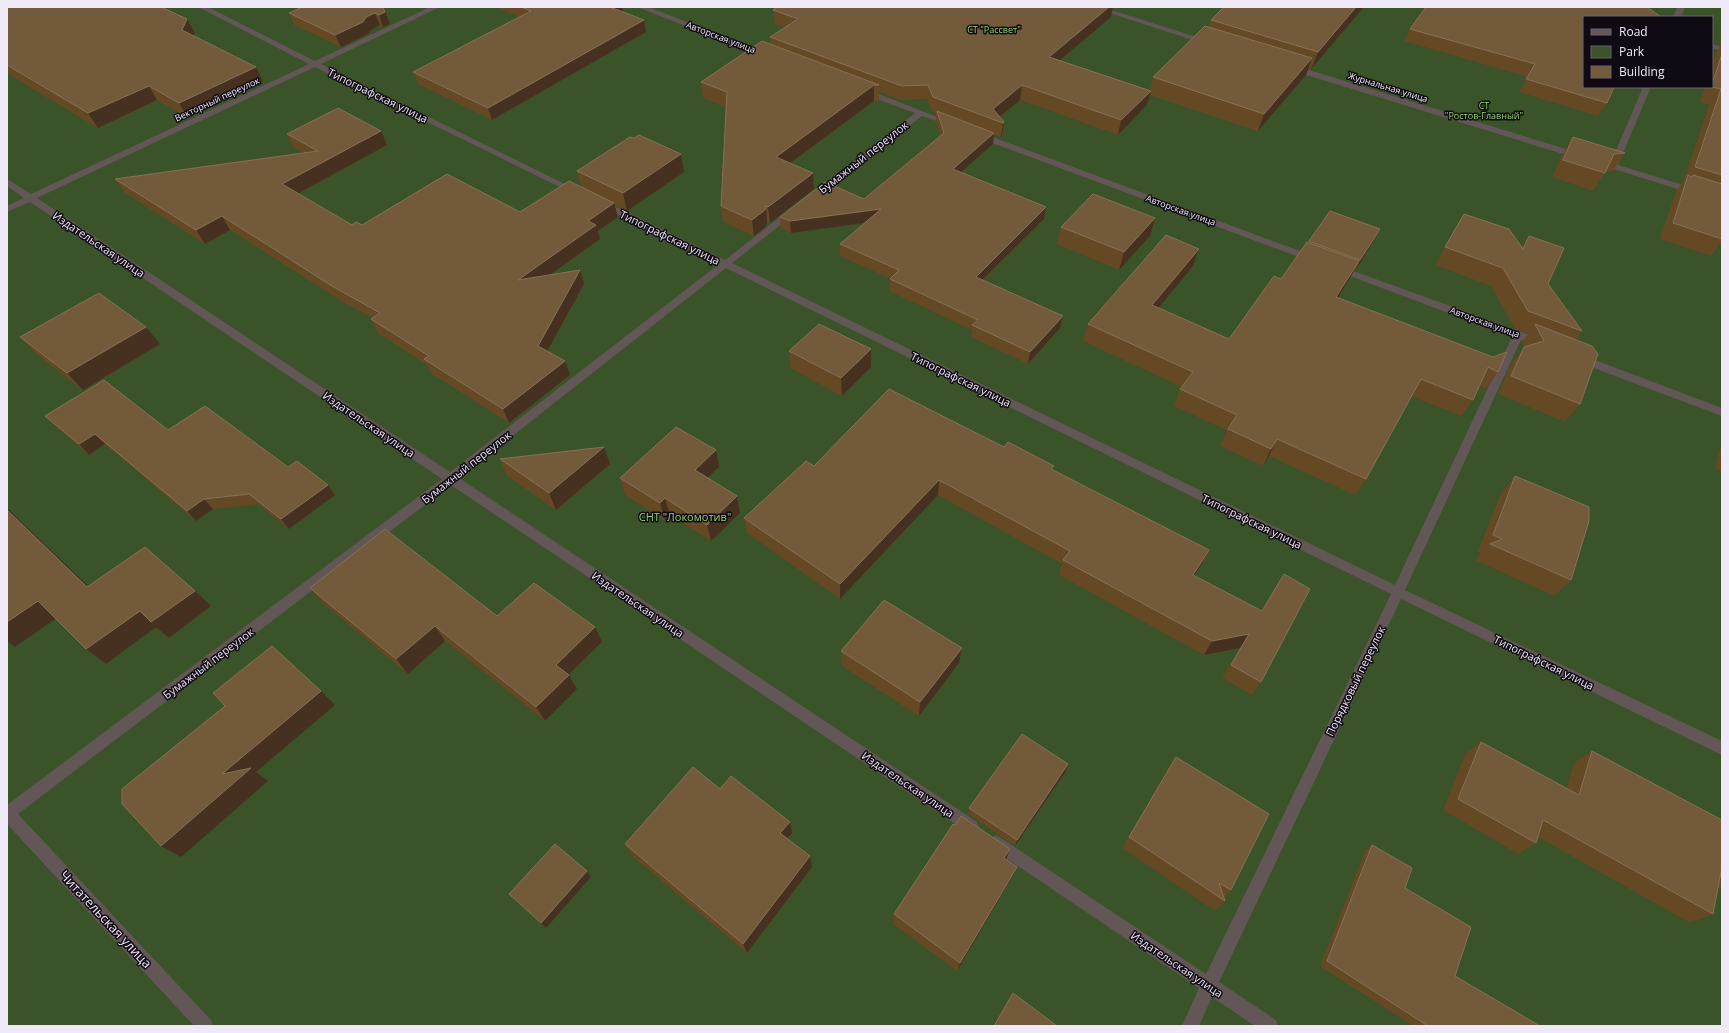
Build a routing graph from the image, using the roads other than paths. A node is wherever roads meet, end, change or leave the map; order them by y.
1 (202, 7) edge
2 (436, 7) edge
3 (641, 7) edge
4 (1095, 7) edge
5 (1217, 44) edge
6 (773, 57) edge
7 (315, 64) junction
8 (1285, 66) edge
9 (854, 88) edge
10 (1647, 88) edge
11 (920, 113) junction
12 (957, 127) edge
13 (972, 132) edge
14 (1613, 166) junction
15 (7, 182) edge
16 (30, 198) junction
17 (1722, 200) edge
18 (7, 209) edge
19 (726, 264) junction
20 (1518, 335) junction
21 (1548, 346) edge
22 (1569, 354) edge
23 (1722, 412) edge
24 (450, 479) junction
25 (1398, 592) junction
26 (1722, 748) edge
27 (7, 813) edge
28 (1209, 986) junction
29 (205, 1026) edge
30 (1190, 1026) edge
31 (1270, 1026) edge

1 - 7 street, Типографская улица
2 - 7 street, Векторный переулок
3 - 6 street, Авторская улица
4 - 5 street
7 - 16 street, Векторный переулок
7 - 19 street, Типографская улица
8 - 14 street, Журнальная улица
9 - 11 street
10 - 14 street
11 - 12 street
11 - 19 street, Бумажный переулок
13 - 20 street, Авторская улица
14 - 17 street, Журнальная улица
15 - 16 street, Издательская улица
16 - 18 street, Векторный переулок
16 - 24 street, Издательская улица
19 - 24 street, Бумажный переулок
19 - 25 street, Типографская улица
20 - 21 street, Авторская улица
20 - 25 street, Порядковый переулок
22 - 23 street
24 - 27 street, Бумажный переулок
24 - 28 street, Издательская улица
25 - 26 street, Типографская улица
25 - 28 street, Порядковый переулок
27 - 29 street, Читательская улица
28 - 30 street, Порядковый переулок
28 - 31 street, Издательская улица

